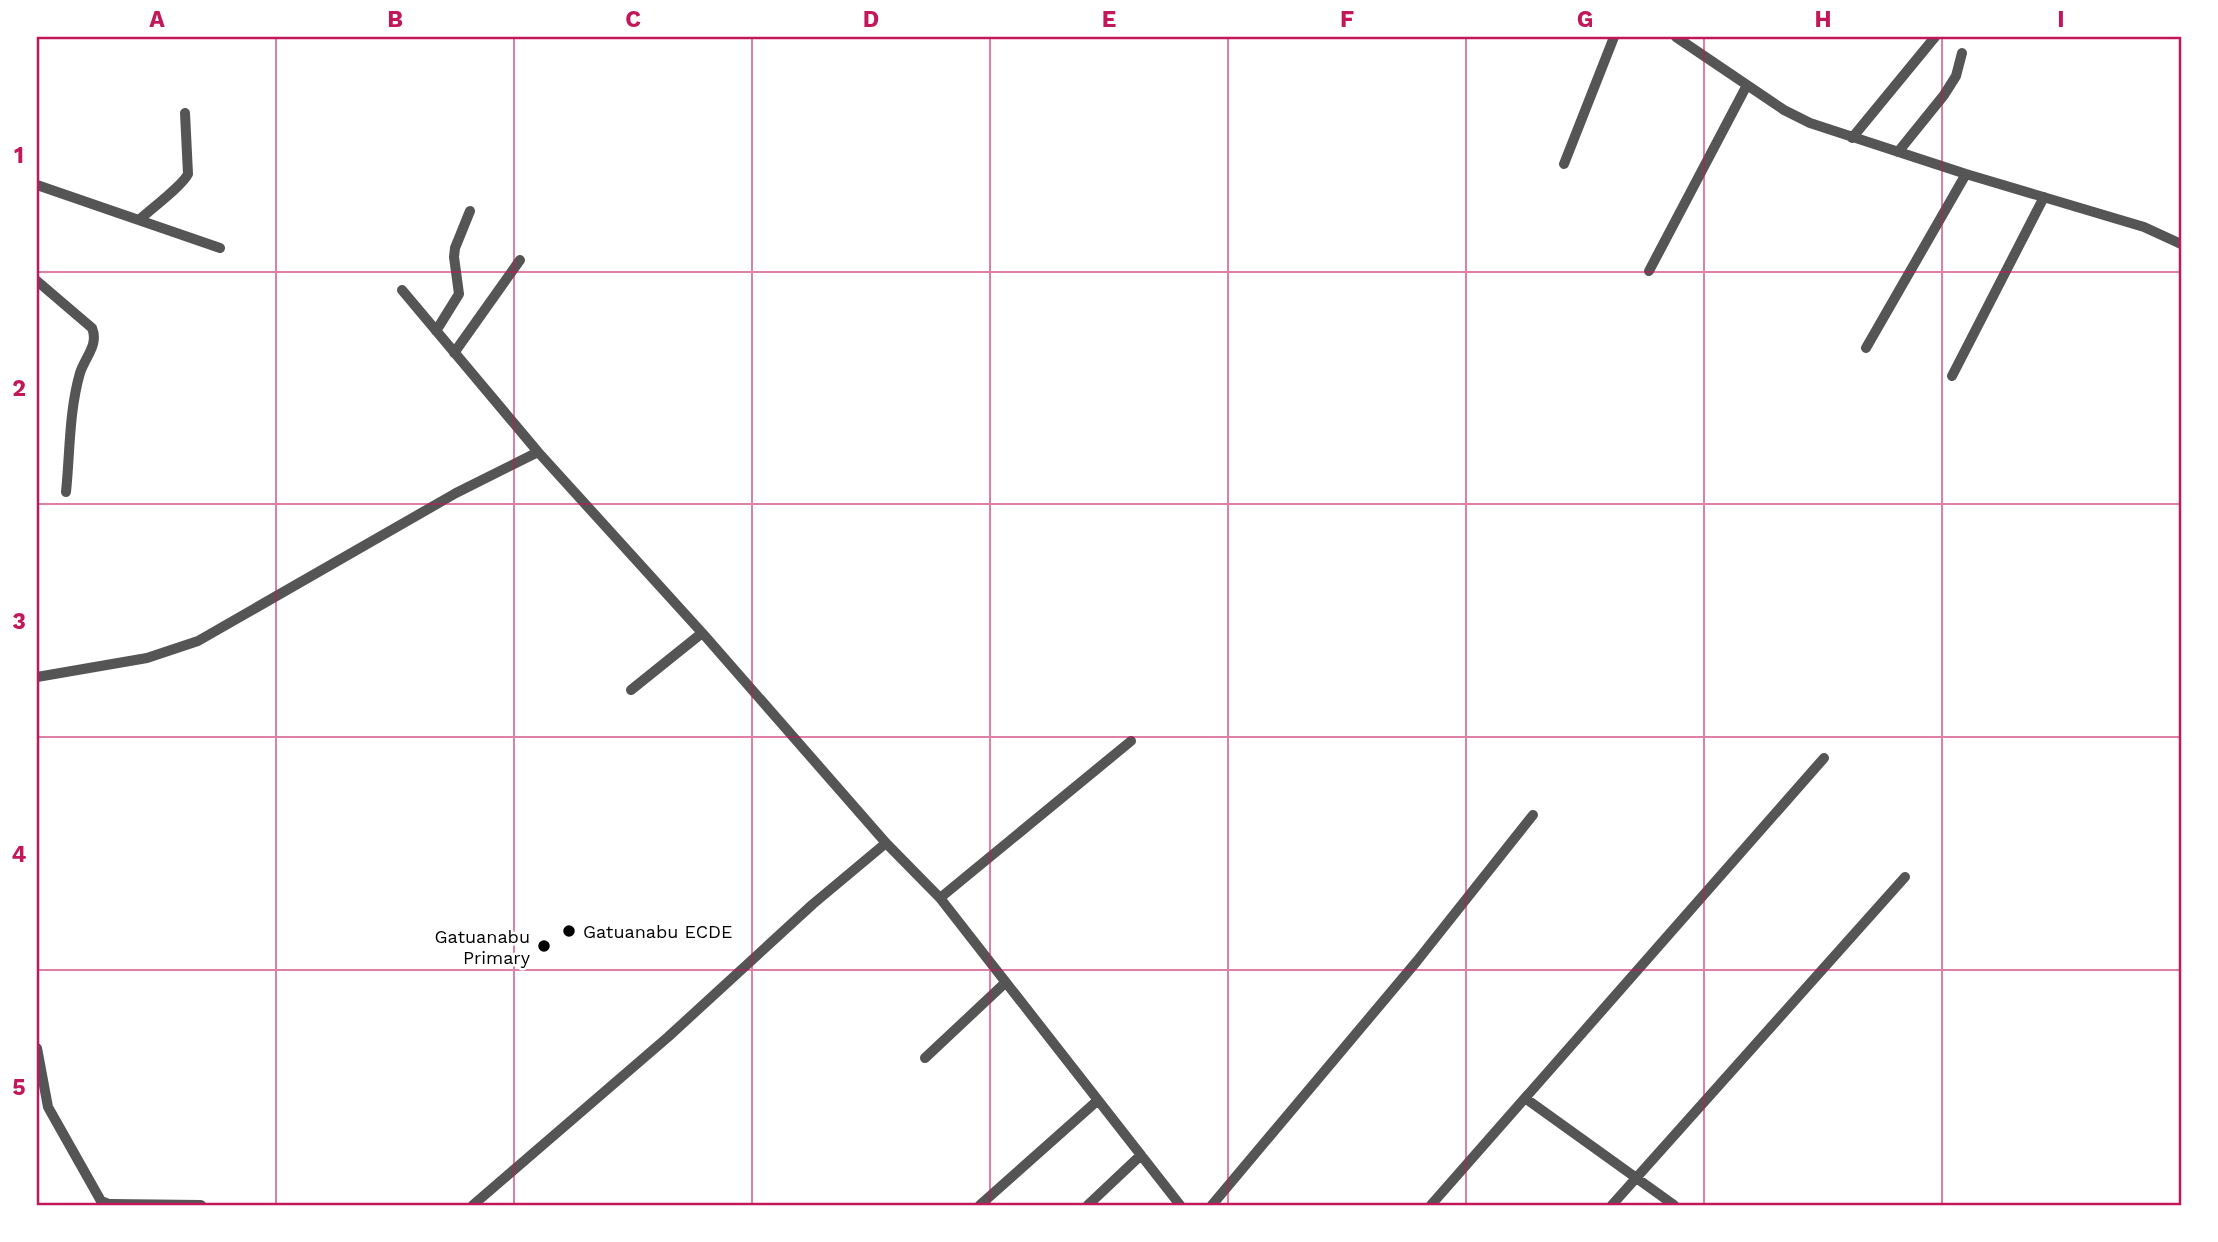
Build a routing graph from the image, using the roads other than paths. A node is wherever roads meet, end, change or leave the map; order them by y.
1 (1614, 37) edge
2 (1676, 37) edge
3 (1935, 37) edge
4 (1962, 52) dead end
5 (1747, 85) junction
6 (186, 113) dead end
7 (1852, 138) junction
8 (1898, 152) junction
9 (1564, 164) dead end
10 (1966, 174) junction
11 (37, 185) edge
12 (2044, 197) junction
13 (470, 211) dead end
14 (139, 220) junction
15 (2181, 244) edge
16 (220, 248) dead end
17 (520, 260) dead end
18 (1649, 271) dead end
19 (37, 281) edge
20 (402, 290) dead end
21 (436, 331) junction
22 (1866, 348) dead end
23 (454, 353) junction
24 (1952, 376) dead end
25 (538, 452) junction
26 (66, 492) dead end
27 (702, 634) junction
28 (37, 677) edge
29 (631, 690) dead end
30 (1131, 741) dead end
31 (1825, 758) dead end
32 (1534, 815) dead end
33 (886, 843) junction
34 (1905, 877) dead end
35 (940, 898) junction
36 (1005, 983) junction
37 (37, 1048) edge
38 (925, 1058) dead end
39 (1525, 1098) junction
40 (1097, 1101) junction
41 (48, 1107) junction
42 (37, 1111) edge
43 (1141, 1155) junction
44 (1637, 1177) junction
45 (103, 1204) edge
46 (201, 1205) edge
47 (472, 1205) edge
48 (980, 1205) edge
49 (1088, 1205) edge
50 (1180, 1205) edge
51 (1212, 1205) edge
52 (1431, 1205) edge
53 (1612, 1205) edge
54 (1674, 1205) edge

1 - 9 street
2 - 5 street
3 - 7 street
4 - 8 street
5 - 7 street
5 - 18 street
6 - 14 street
7 - 8 street
8 - 10 street
10 - 12 street
10 - 22 street
11 - 14 street
12 - 15 street
12 - 24 street
13 - 21 street
14 - 16 street
17 - 23 street
19 - 26 street
20 - 21 street
21 - 23 street
23 - 25 street
25 - 27 street
25 - 28 street
27 - 29 street
27 - 33 street
30 - 35 street
31 - 39 street
32 - 51 street
33 - 35 street
33 - 47 street
34 - 44 street
35 - 36 street
36 - 38 street
36 - 40 street
37 - 41 street
39 - 44 street
39 - 52 street
40 - 43 street
40 - 48 street
41 - 42 street
41 - 45 street
43 - 49 street
43 - 50 street
44 - 53 street
44 - 54 street
45 - 46 street

